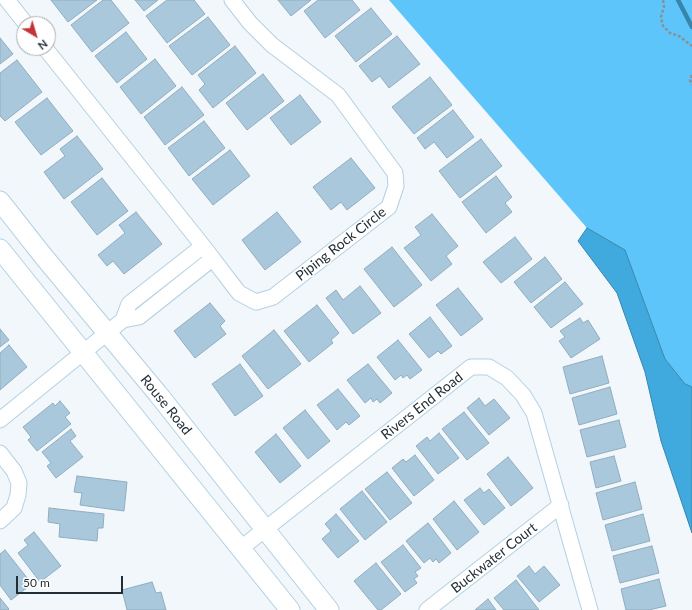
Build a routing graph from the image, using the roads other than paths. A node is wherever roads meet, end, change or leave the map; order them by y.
1 (7, 0) edge
2 (232, 0) edge
3 (20, 16) edge
4 (51, 56) edge
5 (0, 201) edge
6 (203, 246) junction
7 (0, 249) edge
8 (212, 258) junction
9 (163, 277) junction
10 (172, 290) junction
11 (123, 320) junction
12 (107, 333) junction
13 (83, 352) junction
14 (0, 420) edge
15 (0, 453) edge
16 (561, 505) junction
17 (0, 521) edge
18 (265, 529) junction
19 (240, 549) junction
20 (290, 610) edge
21 (329, 610) edge
22 (427, 610) edge
23 (590, 610) edge

1 - 3 street
2 - 8 street, Piping Rock Circle
4 - 6 street, Piping Rock Circle
5 - 12 street, Rouse Road
6 - 8 street, Piping Rock Circle
6 - 9 street
7 - 13 street
8 - 10 street
9 - 10 street
9 - 11 street
10 - 11 street
11 - 12 street
12 - 13 street
12 - 18 street, Rouse Road
13 - 14 street
13 - 19 street
15 - 17 street
16 - 18 street, Rivers End Road
16 - 22 street, Buckwater Court
16 - 23 street, Rivers End Road
18 - 19 street, Rivers End Road
18 - 21 street, Rouse Road
19 - 20 street

